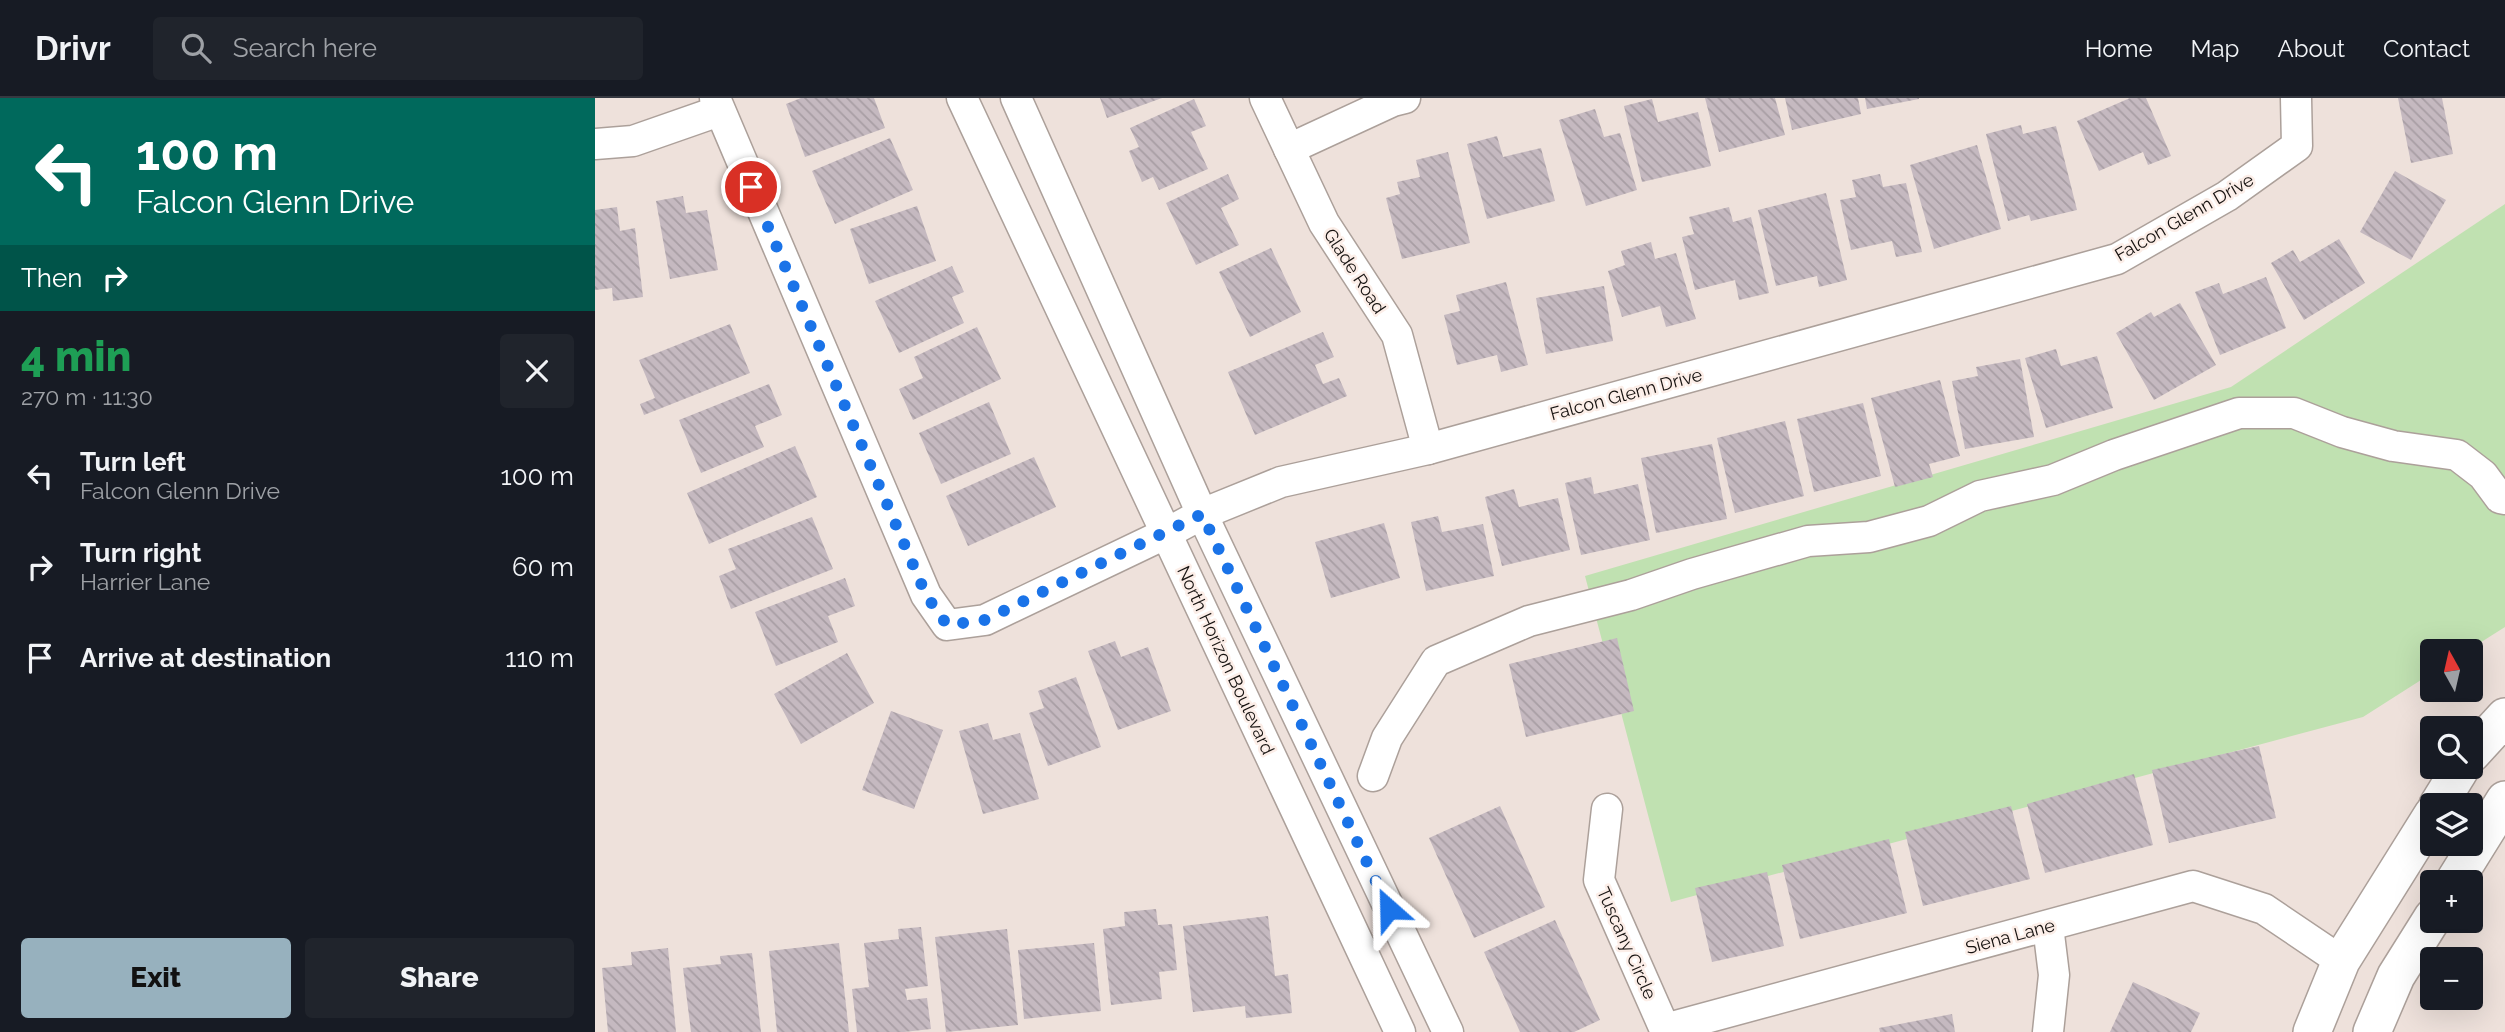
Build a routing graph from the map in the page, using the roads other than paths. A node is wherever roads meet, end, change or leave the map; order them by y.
1 (962, 98) edge
2 (1016, 98) edge
3 (1265, 98) edge
4 (1405, 98) edge
5 (2296, 98) edge
6 (717, 104) edge
7 (595, 144) edge
8 (1289, 149) junction
9 (1428, 449) junction
10 (2505, 499) edge
11 (1202, 514) junction
12 (1167, 533) junction
13 (2505, 717) edge
14 (2483, 741) edge
15 (1373, 776) dead end
16 (2505, 800) edge
17 (1607, 809) dead end
18 (2420, 835) edge
19 (2461, 870) edge
20 (2048, 926) junction
21 (2423, 933) edge
22 (2341, 961) junction
23 (1666, 1031) edge
24 (1400, 1032) edge
25 (1448, 1032) edge
26 (2048, 1032) edge
27 (2312, 1032) edge
28 (2372, 1032) edge

1 - 12 street, North Horizon Boulevard
2 - 11 street
3 - 8 street, Glade Road
4 - 8 street
5 - 9 street, Falcon Glenn Drive
6 - 7 street
6 - 12 street, Falcon Glenn Drive
8 - 9 street, Glade Road
9 - 11 street, Falcon Glenn Drive
10 - 15 street
11 - 12 street, Falcon Glenn Drive
11 - 25 street
12 - 24 street, North Horizon Boulevard
13 - 14 main road
16 - 19 main road
17 - 23 street, Tuscany Circle
18 - 22 main road
20 - 22 street, Siena Lane
20 - 23 street, Siena Lane
20 - 26 street
21 - 28 main road
22 - 27 main road

